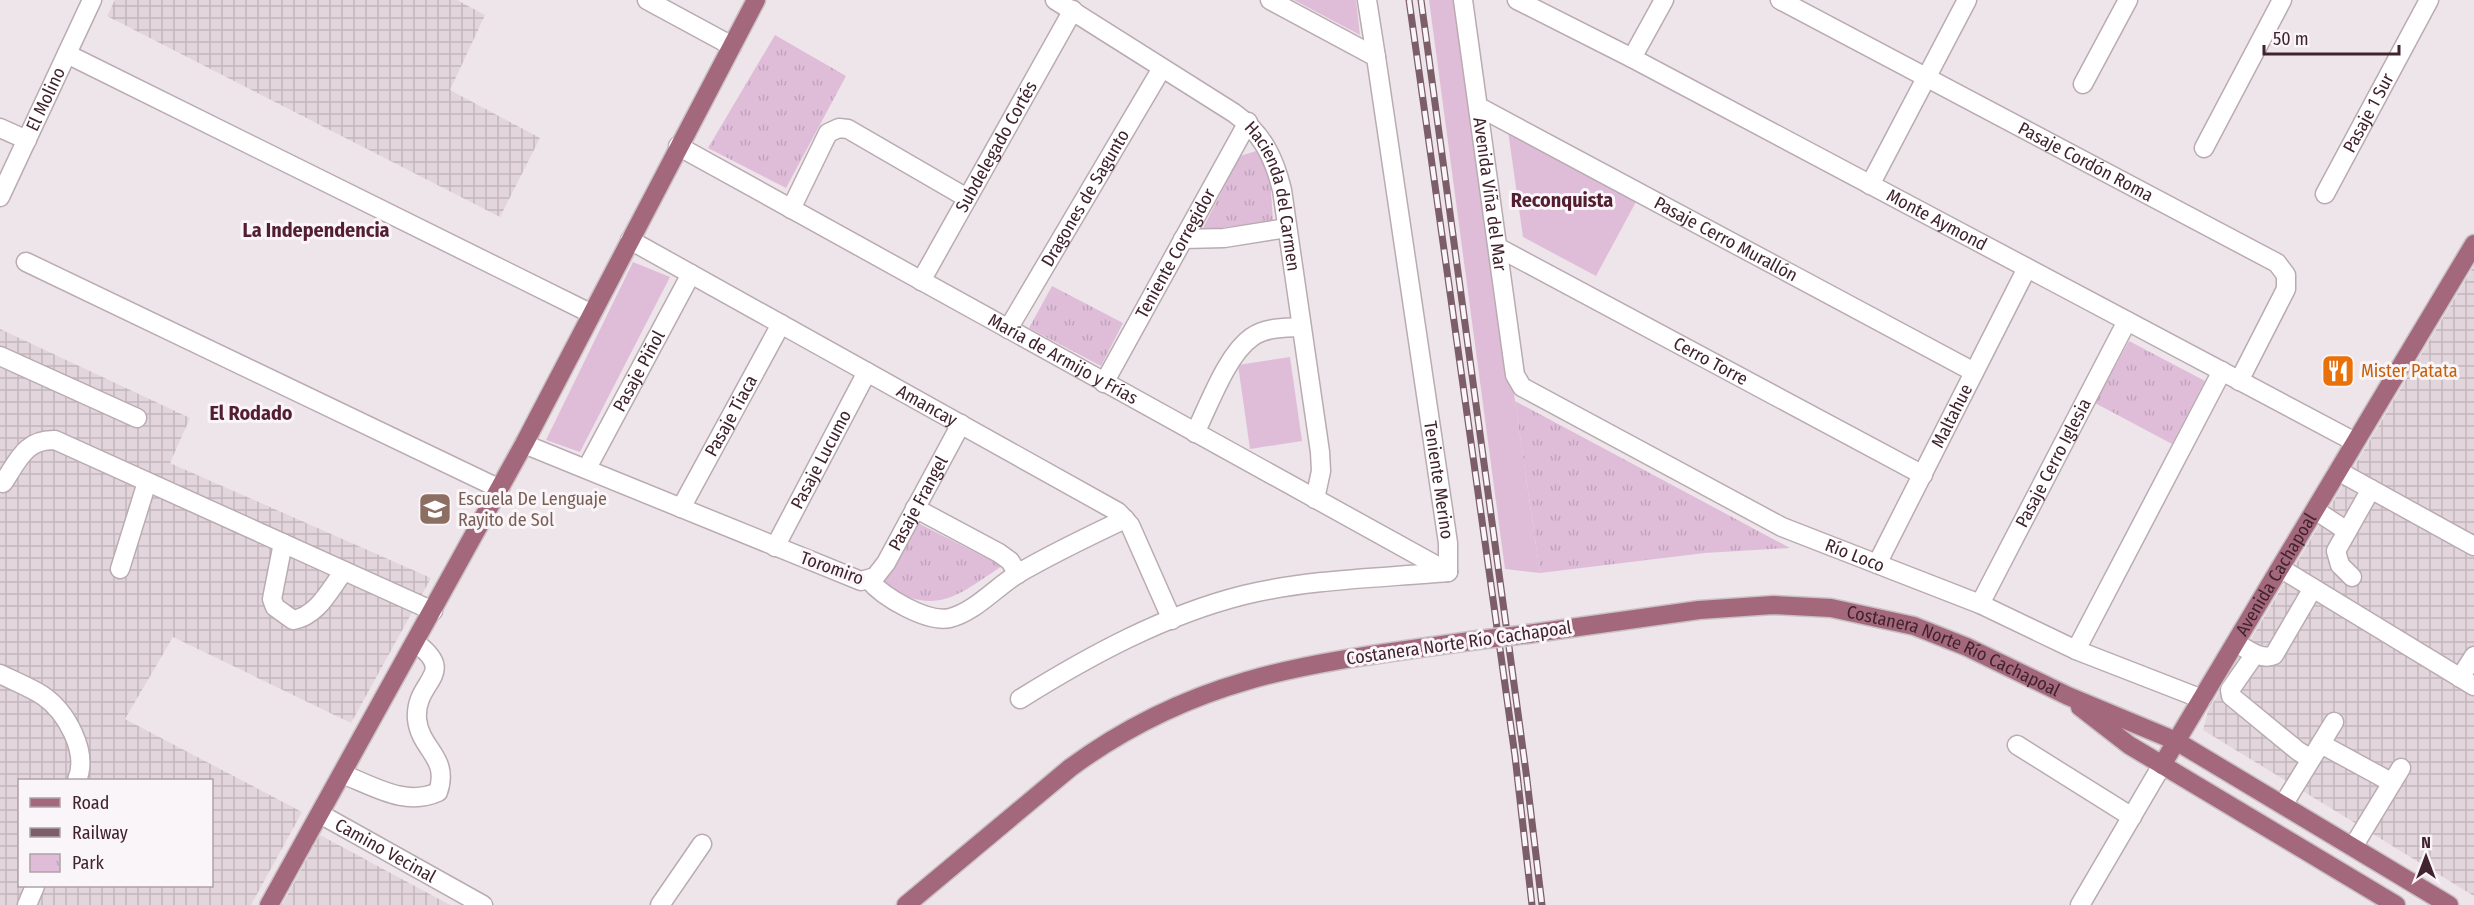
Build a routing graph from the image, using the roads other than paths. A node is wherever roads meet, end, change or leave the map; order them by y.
1 (92, 0) edge
2 (647, 0) edge
3 (756, 0) edge
4 (1055, 0) edge
5 (1367, 0) edge
6 (1463, 0) edge
7 (1517, 0) edge
8 (1664, 0) edge
9 (1780, 0) edge
10 (1967, 0) edge
11 (2128, 0) edge
12 (2282, 0) edge
13 (2429, 0) edge
14 (1276, 1) edge
15 (1072, 10) junction
16 (732, 46) junction
17 (67, 54) junction
18 (1376, 57) junction
19 (1632, 58) junction
20 (1162, 68) junction
21 (1925, 78) junction
22 (2083, 84) dead end
23 (1479, 107) junction
24 (1248, 123) junction
25 (0, 128) edge
26 (27, 140) junction
27 (678, 146) junction
28 (2204, 148) dead end
29 (7, 163) edge
30 (1870, 184) junction
31 (2325, 194) dead end
32 (0, 197) edge
33 (967, 198) junction
34 (790, 208) junction
35 (1287, 228) junction
36 (1183, 239) junction
37 (630, 240) junction
38 (2474, 244) edge
39 (1499, 248) junction
40 (26, 262) dead end
41 (2027, 268) junction
42 (691, 274) junction
43 (921, 281) junction
44 (592, 314) junction
45 (2127, 321) junction
46 (781, 324) junction
47 (1301, 327) junction
48 (1008, 329) junction
49 (0, 356) edge
50 (2222, 371) junction
51 (867, 372) junction
52 (1974, 372) junction
53 (2239, 381) junction
54 (1104, 383) junction
55 (1522, 387) joint
56 (137, 418) dead end
57 (961, 424) junction
58 (1195, 433) junction
59 (2355, 442) junction
60 (524, 444) junction
61 (587, 468) junction
62 (2338, 471) junction
63 (1923, 475) junction
64 (147, 482) junction
65 (3, 483) dead end
66 (500, 489) junction
67 (2371, 489) junction
68 (1315, 499) junction
69 (681, 508) junction
70 (915, 508) junction
71 (2315, 510) junction
72 (1125, 519) junction
73 (2347, 531) junction
74 (283, 543) junction
75 (2474, 546) edge
76 (775, 547) junction
77 (1877, 564) junction
78 (2280, 568) junction
79 (120, 569) dead end
80 (344, 571) junction
81 (1448, 572) junction
82 (1018, 574) junction
83 (2352, 577) dead end
84 (869, 580) junction
85 (2313, 588) junction
86 (1980, 604) junction
87 (433, 611) junction
88 (1172, 620) junction
89 (2235, 642) junction
90 (416, 643) junction
91 (2076, 650) junction
92 (2255, 654) junction
93 (2474, 656) edge
94 (0, 674) edge
95 (2467, 682) edge
96 (2068, 696) junction
97 (1020, 699) dead end
98 (2202, 699) junction
99 (2334, 722) dead end
100 (2176, 741) junction
101 (2017, 745) dead end
102 (2316, 751) junction
103 (2162, 765) junction
104 (342, 774) junction
105 (77, 779) edge
106 (2283, 805) junction
107 (320, 814) junction
108 (2132, 817) junction
109 (702, 844) dead end
110 (2353, 847) junction
111 (34, 887) edge
112 (2084, 904) edge
113 (27, 905) edge
114 (269, 905) edge
115 (483, 905) edge
116 (660, 905) edge
117 (906, 905) edge
118 (2396, 905) edge
119 (2449, 905) edge

1 - 17 street, El Molino
2 - 16 street
3 - 16 main road
4 - 15 street, Hacienda del Carmen
5 - 18 street, Teniente Merino
6 - 23 street, Avenida Viña del Mar
7 - 19 street, Monte Aymond
8 - 19 street
9 - 21 street, Pasaje Cordón Roma
10 - 21 street
11 - 22 street
12 - 28 street
13 - 31 street, Pasaje 1 Sur
14 - 18 street
15 - 20 street, Hacienda del Carmen
15 - 33 street, Subdelegado Cortés
16 - 27 main road
17 - 26 street, El Molino
17 - 44 street
18 - 81 street, Teniente Merino
19 - 30 street, Monte Aymond
20 - 24 street, Hacienda del Carmen
20 - 48 street, Dragones de Sagunto
21 - 30 street
21 - 53 street, Pasaje Cordón Roma
23 - 39 street, Avenida Viña del Mar
23 - 52 street, Pasaje Cerro Murallón
24 - 35 street, Hacienda del Carmen
24 - 36 street, Teniente Corregidor
25 - 26 street
26 - 29 street, El Molino
27 - 34 street, María de Armijo y Frías
27 - 37 main road
29 - 32 street, El Molino
30 - 41 street, Monte Aymond
33 - 34 street
33 - 43 street, Subdelegado Cortés
34 - 43 street, María de Armijo y Frías
35 - 36 street
35 - 47 street, Hacienda del Carmen
36 - 54 street, Teniente Corregidor
37 - 42 street, Amancay
37 - 44 main road
38 - 59 main road, Avenida Cachapoal
39 - 55 street, Avenida Viña del Mar
39 - 63 street, Cerro Torre
40 - 66 street
41 - 45 street, Monte Aymond
41 - 52 street, Maltahue
42 - 46 street, Amancay
42 - 61 street, Pasaje Piñol
43 - 48 street, María de Armijo y Frías
44 - 60 main road
45 - 50 street, Monte Aymond
45 - 86 street, Pasaje Cerro Iglesia
46 - 51 street, Amancay
46 - 69 street, Pasaje Tiaca
47 - 58 street
47 - 68 street, Hacienda del Carmen
48 - 54 street, María de Armijo y Frías
49 - 56 street
50 - 53 street, Monte Aymond
50 - 91 street
51 - 57 street, Amancay
51 - 76 street, Pasaje Lucumo
52 - 63 street, Maltahue
53 - 59 street, Monte Aymond
54 - 58 street, María de Armijo y Frías
55 - 77 street, Río Loco
57 - 70 street, Pasaje Frangel
57 - 72 street, Amancay
58 - 68 street, María de Armijo y Frías
59 - 62 main road, Avenida Cachapoal
60 - 61 street, Toromiro
60 - 66 main road
61 - 69 street, Toromiro
62 - 67 street
62 - 71 main road, Avenida Cachapoal
63 - 77 street, Maltahue
64 - 65 street
64 - 74 street
64 - 79 street
66 - 87 main road
67 - 73 street
67 - 75 street
68 - 81 street, María de Armijo y Frías
69 - 76 street, Toromiro
70 - 82 street
70 - 84 street, Pasaje Frangel
71 - 73 street
71 - 78 main road, Avenida Cachapoal
72 - 82 street, Toromiro
72 - 88 street, Amancay
73 - 83 street
74 - 80 street
74 - 80 street
76 - 84 street, Toromiro
77 - 86 street, Río Loco
78 - 85 street
78 - 89 main road, Avenida Cachapoal
80 - 87 street
81 - 88 street
82 - 84 street, Toromiro
85 - 92 street
85 - 95 street
86 - 91 street, Río Loco
87 - 90 main road
88 - 97 street
89 - 92 street
89 - 98 main road, Avenida Cachapoal
90 - 104 main road
90 - 104 street
91 - 98 street, Río Loco
92 - 102 street
93 - 95 street
94 - 105 street
96 - 100 main road, Costanera Norte Río Cachapoal
96 - 103 main road, Costanera Norte Río Cachapoal
96 - 117 main road, Costanera Norte Río Cachapoal, bridge
98 - 100 main road, Avenida Cachapoal
99 - 102 street
100 - 103 main road, Avenida Cachapoal
100 - 106 main road, Costanera Norte Río Cachapoal
101 - 108 street
102 - 106 street
102 - 110 street
103 - 108 street, Avenida Cachapoal
103 - 118 main road, Costanera Norte Río Cachapoal
104 - 107 main road
106 - 110 main road, Costanera Norte Río Cachapoal
107 - 114 main road
107 - 115 street, Camino Vecinal
108 - 112 street, Avenida Cachapoal
109 - 116 street
110 - 119 main road, Costanera Norte Río Cachapoal
111 - 113 street

